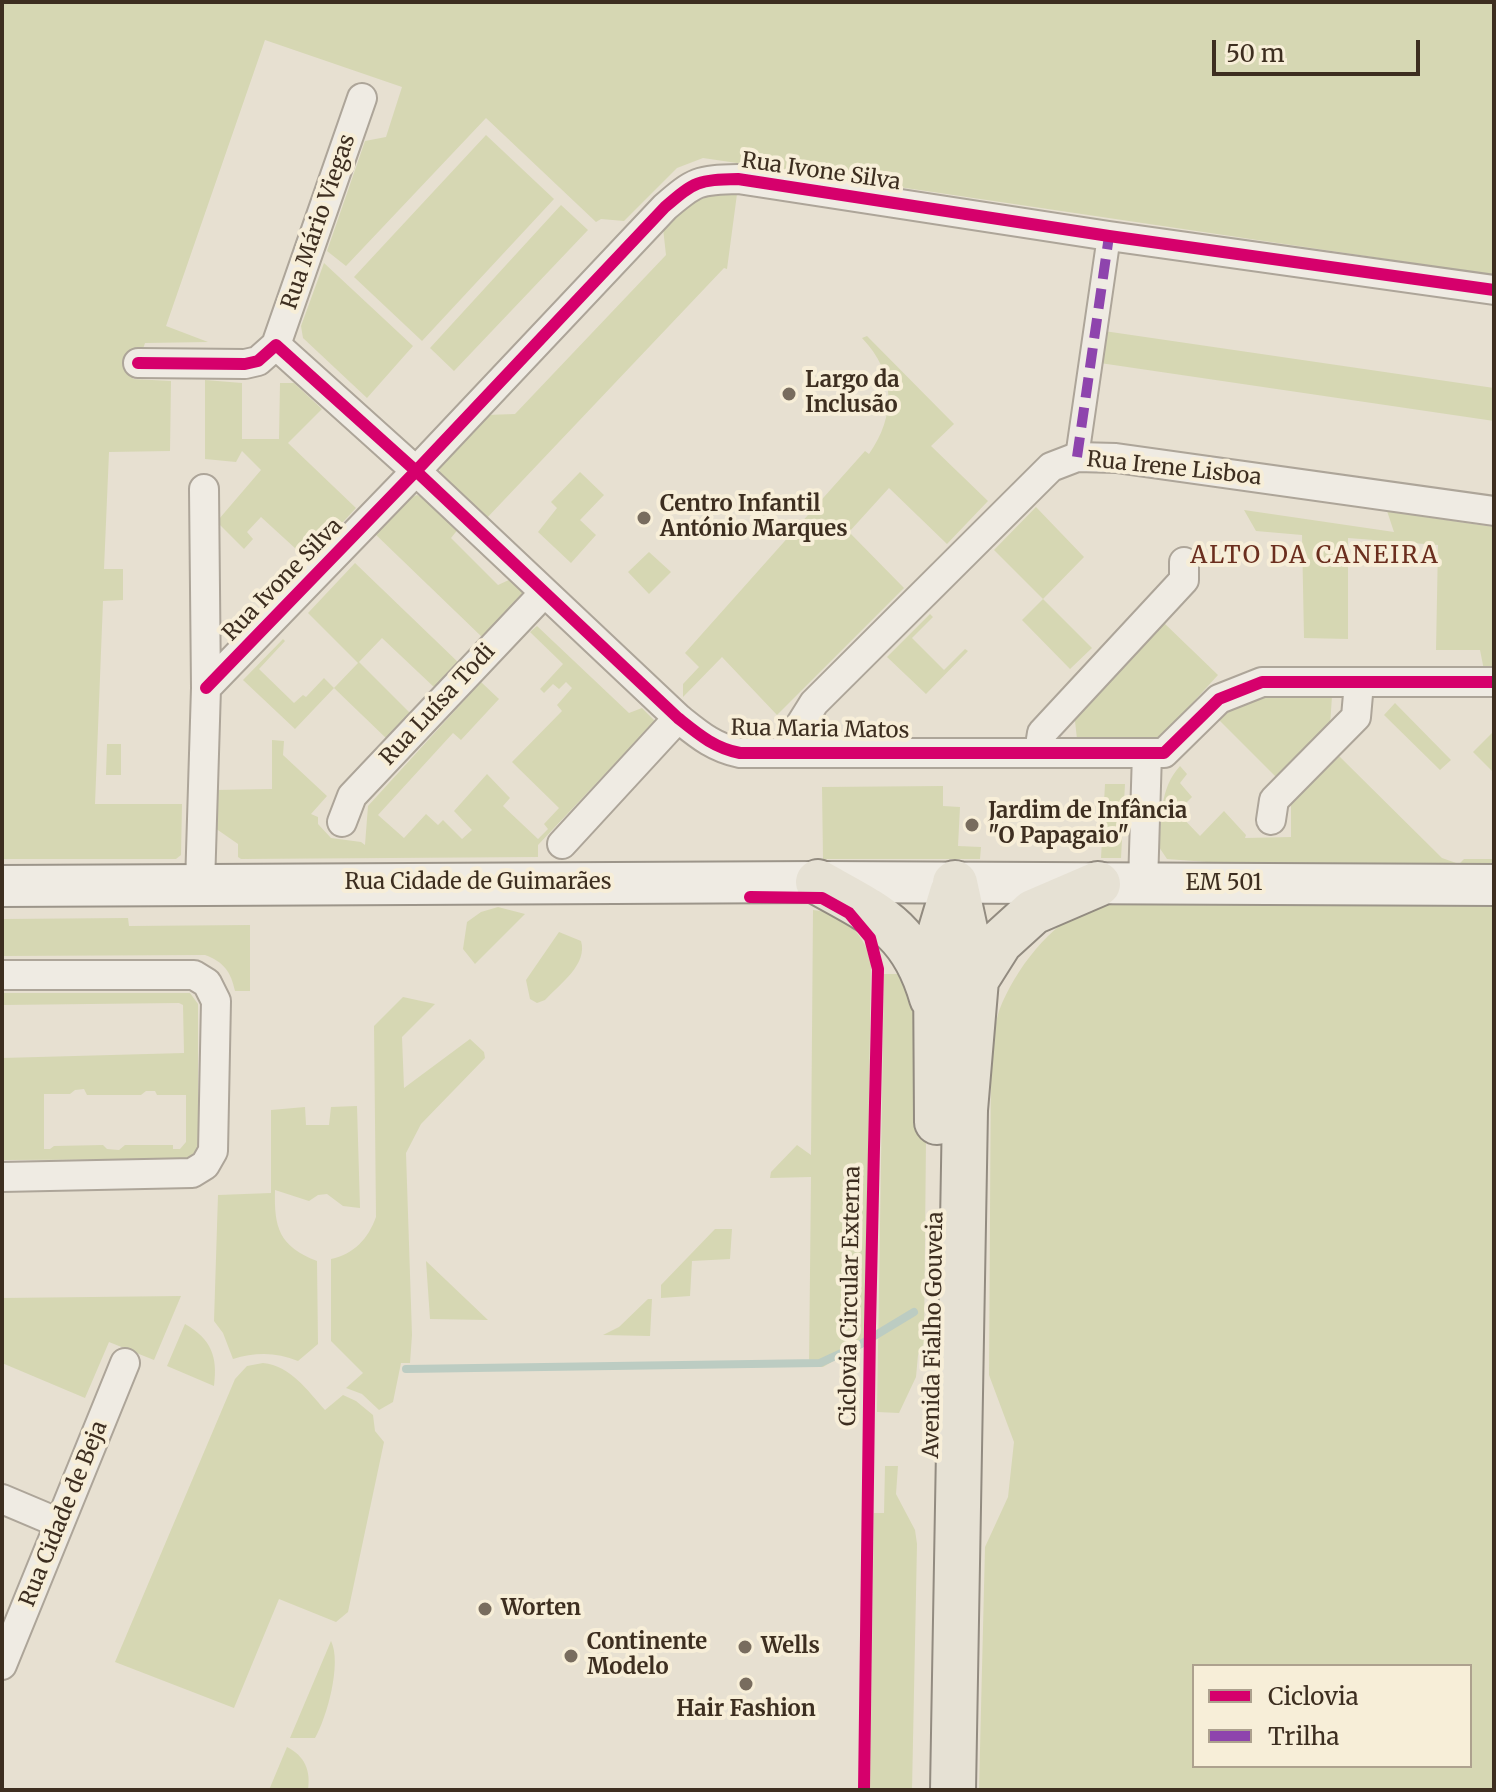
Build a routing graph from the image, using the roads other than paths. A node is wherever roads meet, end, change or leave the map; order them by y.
1 (362, 98) dead end
2 (1109, 236) junction
3 (1494, 290) edge
4 (276, 345) junction
5 (138, 363) dead end
6 (1077, 457) junction
7 (416, 471) junction
8 (204, 489) dead end
9 (1494, 511) edge
10 (1184, 562) dead end
11 (544, 593) junction
12 (1494, 682) edge
13 (1359, 683) junction
14 (206, 688) junction
15 (678, 718) junction
16 (794, 752) junction
17 (1039, 752) junction
18 (1147, 753) junction
19 (1271, 820) dead end
20 (342, 822) dead end
21 (562, 844) dead end
22 (818, 882) junction
23 (955, 883) junction
24 (1098, 884) junction
25 (1143, 884) junction
26 (200, 885) junction
27 (1494, 885) edge
28 (2, 886) edge
29 (2, 975) edge
30 (976, 980) junction
31 (939, 1024) junction
32 (2, 1177) edge
33 (125, 1363) dead end
34 (2, 1499) edge
35 (59, 1523) junction
36 (2, 1665) edge
37 (929, 1790) edge
38 (953, 1790) edge

1 - 4 street, Rua Mário Viegas
2 - 3 street, Rua Ivone Silva
2 - 6 street
2 - 7 street, Rua Ivone Silva
4 - 5 street
4 - 7 street, Rua Maria Matos
6 - 9 street, Rua Irene Lisboa
6 - 16 street, Rua Irene Lisboa
7 - 11 street, Rua Maria Matos
7 - 14 street, Rua Ivone Silva
8 - 14 street
10 - 17 street
11 - 15 street, Rua Maria Matos
11 - 20 street, Rua Luísa Todi
12 - 13 street, Rua Maria Matos
13 - 18 street, Rua Maria Matos
13 - 19 street
14 - 26 street
15 - 16 street, Rua Maria Matos
15 - 21 street
16 - 17 street, Rua Maria Matos
17 - 18 street, Rua Maria Matos
18 - 25 street
22 - 23 main road, Rua Cidade de Guimarães
22 - 26 main road, Rua Cidade de Guimarães
22 - 31 main road
23 - 24 main road, EM 501 / EM 501
23 - 30 main road
23 - 31 main road, Avenida Fialho Gouveia
24 - 25 main road, EM 501 / EM 501
24 - 30 main road
25 - 27 main road, EM 501 / EM 501
26 - 28 main road, Rua Cidade de Guimarães
29 - 32 street
30 - 38 main road, Avenida Fialho Gouveia
31 - 37 main road, Avenida Fialho Gouveia
33 - 35 street, Rua Cidade de Beja
34 - 35 street
35 - 36 street, Rua Cidade de Beja

